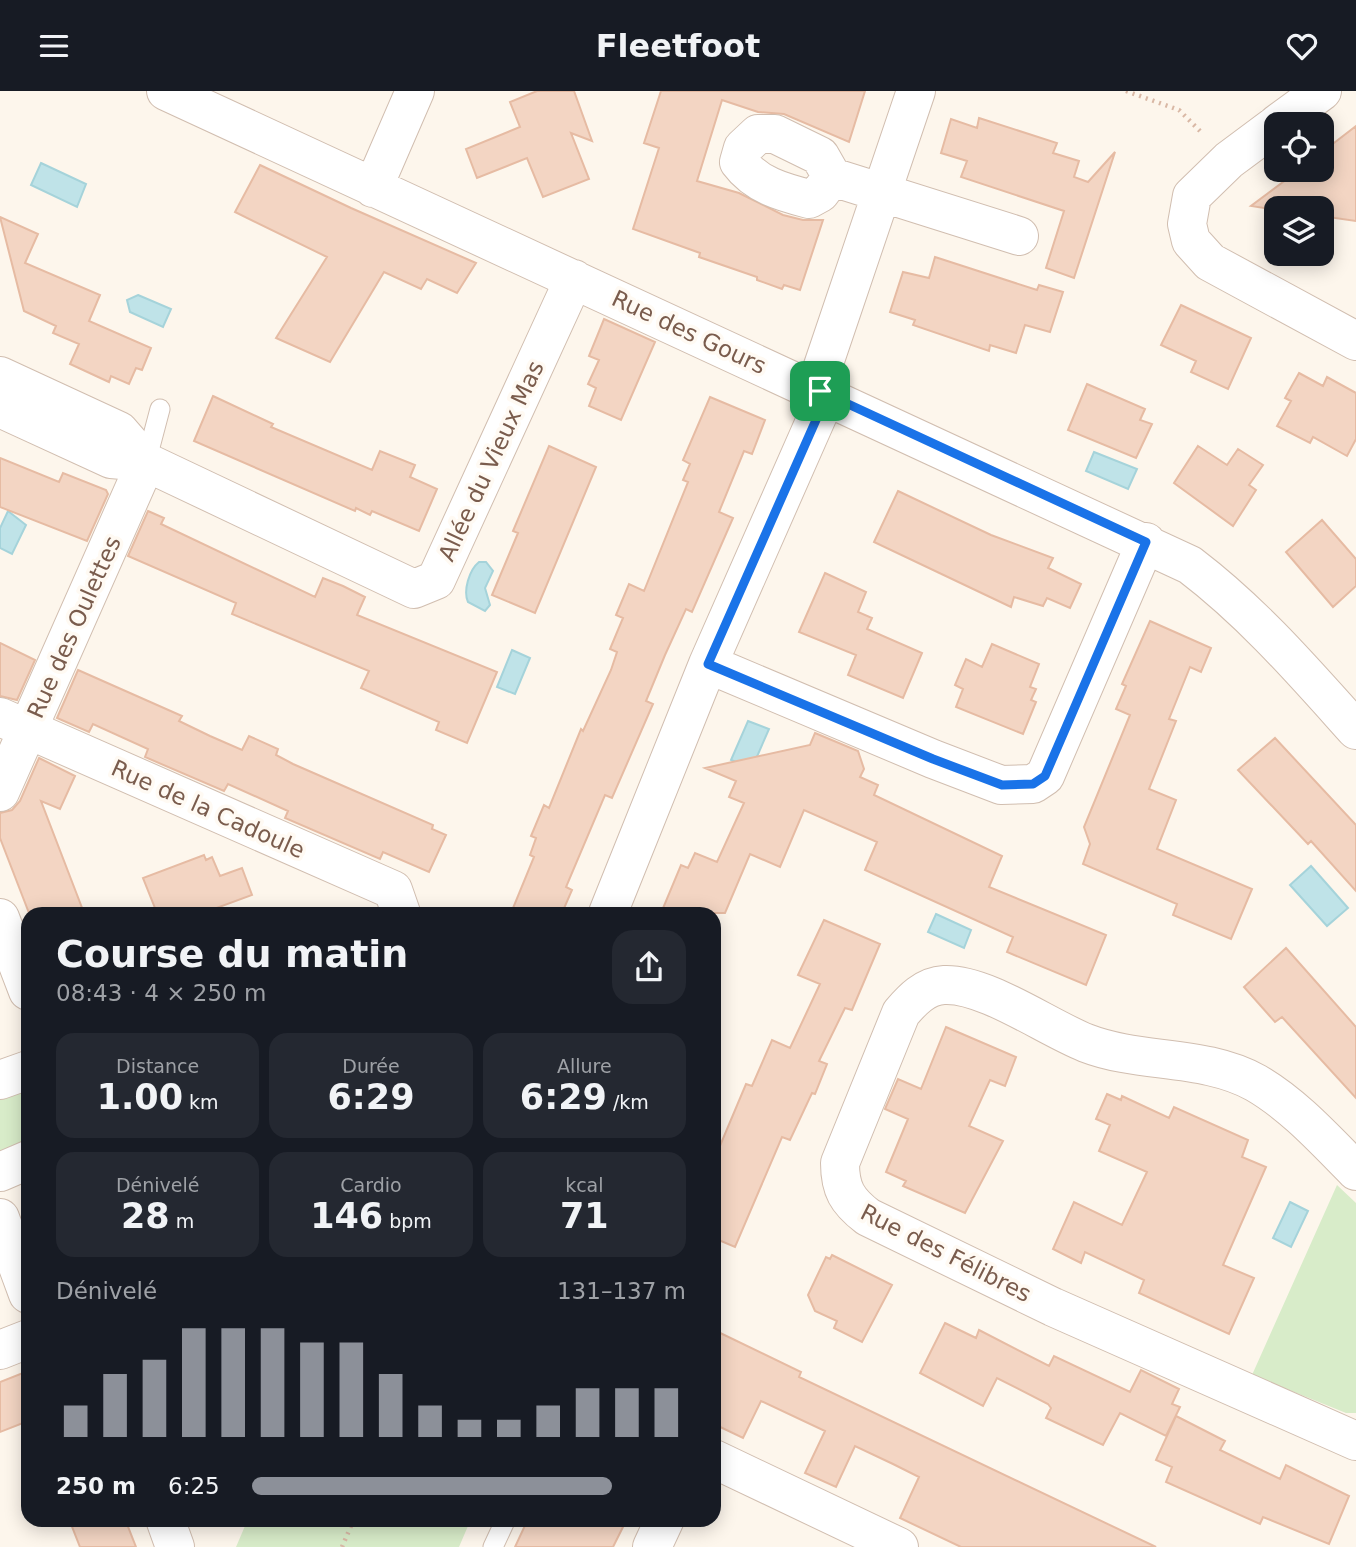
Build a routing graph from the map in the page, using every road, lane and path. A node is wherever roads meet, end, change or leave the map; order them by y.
1 (166, 91) edge
2 (415, 91) edge
3 (916, 91) edge
4 (1126, 91) edge
5 (1322, 91) edge
6 (1294, 112) edge
7 (1264, 134) edge
8 (1229, 160) junction
9 (832, 177) dead end
10 (373, 188) junction
11 (884, 194) junction
12 (1019, 236) dead end
13 (574, 279) junction
14 (1356, 341) edge
15 (0, 376) edge
16 (820, 391) junction
17 (0, 408) edge
18 (160, 409) dead end
19 (146, 461) junction
20 (1146, 542) junction
21 (708, 664) junction
22 (14, 724) edge
23 (1356, 730) edge
24 (0, 792) edge
25 (399, 907) edge
26 (610, 907) edge
27 (0, 918) edge
28 (21, 973) edge
29 (21, 1072) edge
30 (0, 1080) edge
31 (21, 1163) edge
32 (1356, 1171) edge
33 (0, 1172) edge
34 (0, 1218) edge
35 (21, 1275) edge
36 (21, 1342) edge
37 (0, 1350) edge
38 (1356, 1441) edge
39 (721, 1462) edge
40 (168, 1527) edge
41 (351, 1527) edge
42 (502, 1527) edge
43 (661, 1527) edge
44 (175, 1547) edge
45 (342, 1547) edge
46 (492, 1547) edge
47 (652, 1547) edge
48 (899, 1547) edge

1 - 10 street, Rue des Gours
2 - 10 street
3 - 11 street
4 - 8 path
5 - 6 street
7 - 8 street
8 - 14 street
9 - 11 street
10 - 13 street, Rue des Gours
11 - 12 street
11 - 16 street
13 - 16 street, Rue des Gours
13 - 19 street, Allée du Vieux Mas
15 - 19 street, Allée du Vieux Mas
16 - 20 street, Rue des Gours
16 - 21 street
17 - 19 street, Allée du Vieux Mas
18 - 19 lane
19 - 22 street, Rue des Oulettes
20 - 21 street
20 - 23 street, Rue des Gours
21 - 26 street
22 - 24 street, Rue des Oulettes
22 - 25 street, Rue de la Cadoule
27 - 28 street
29 - 30 street
31 - 33 street
32 - 38 street, Rue des Félibres
34 - 35 street
36 - 37 street
39 - 48 street
40 - 44 street
41 - 45 path
42 - 46 lane
43 - 47 street

